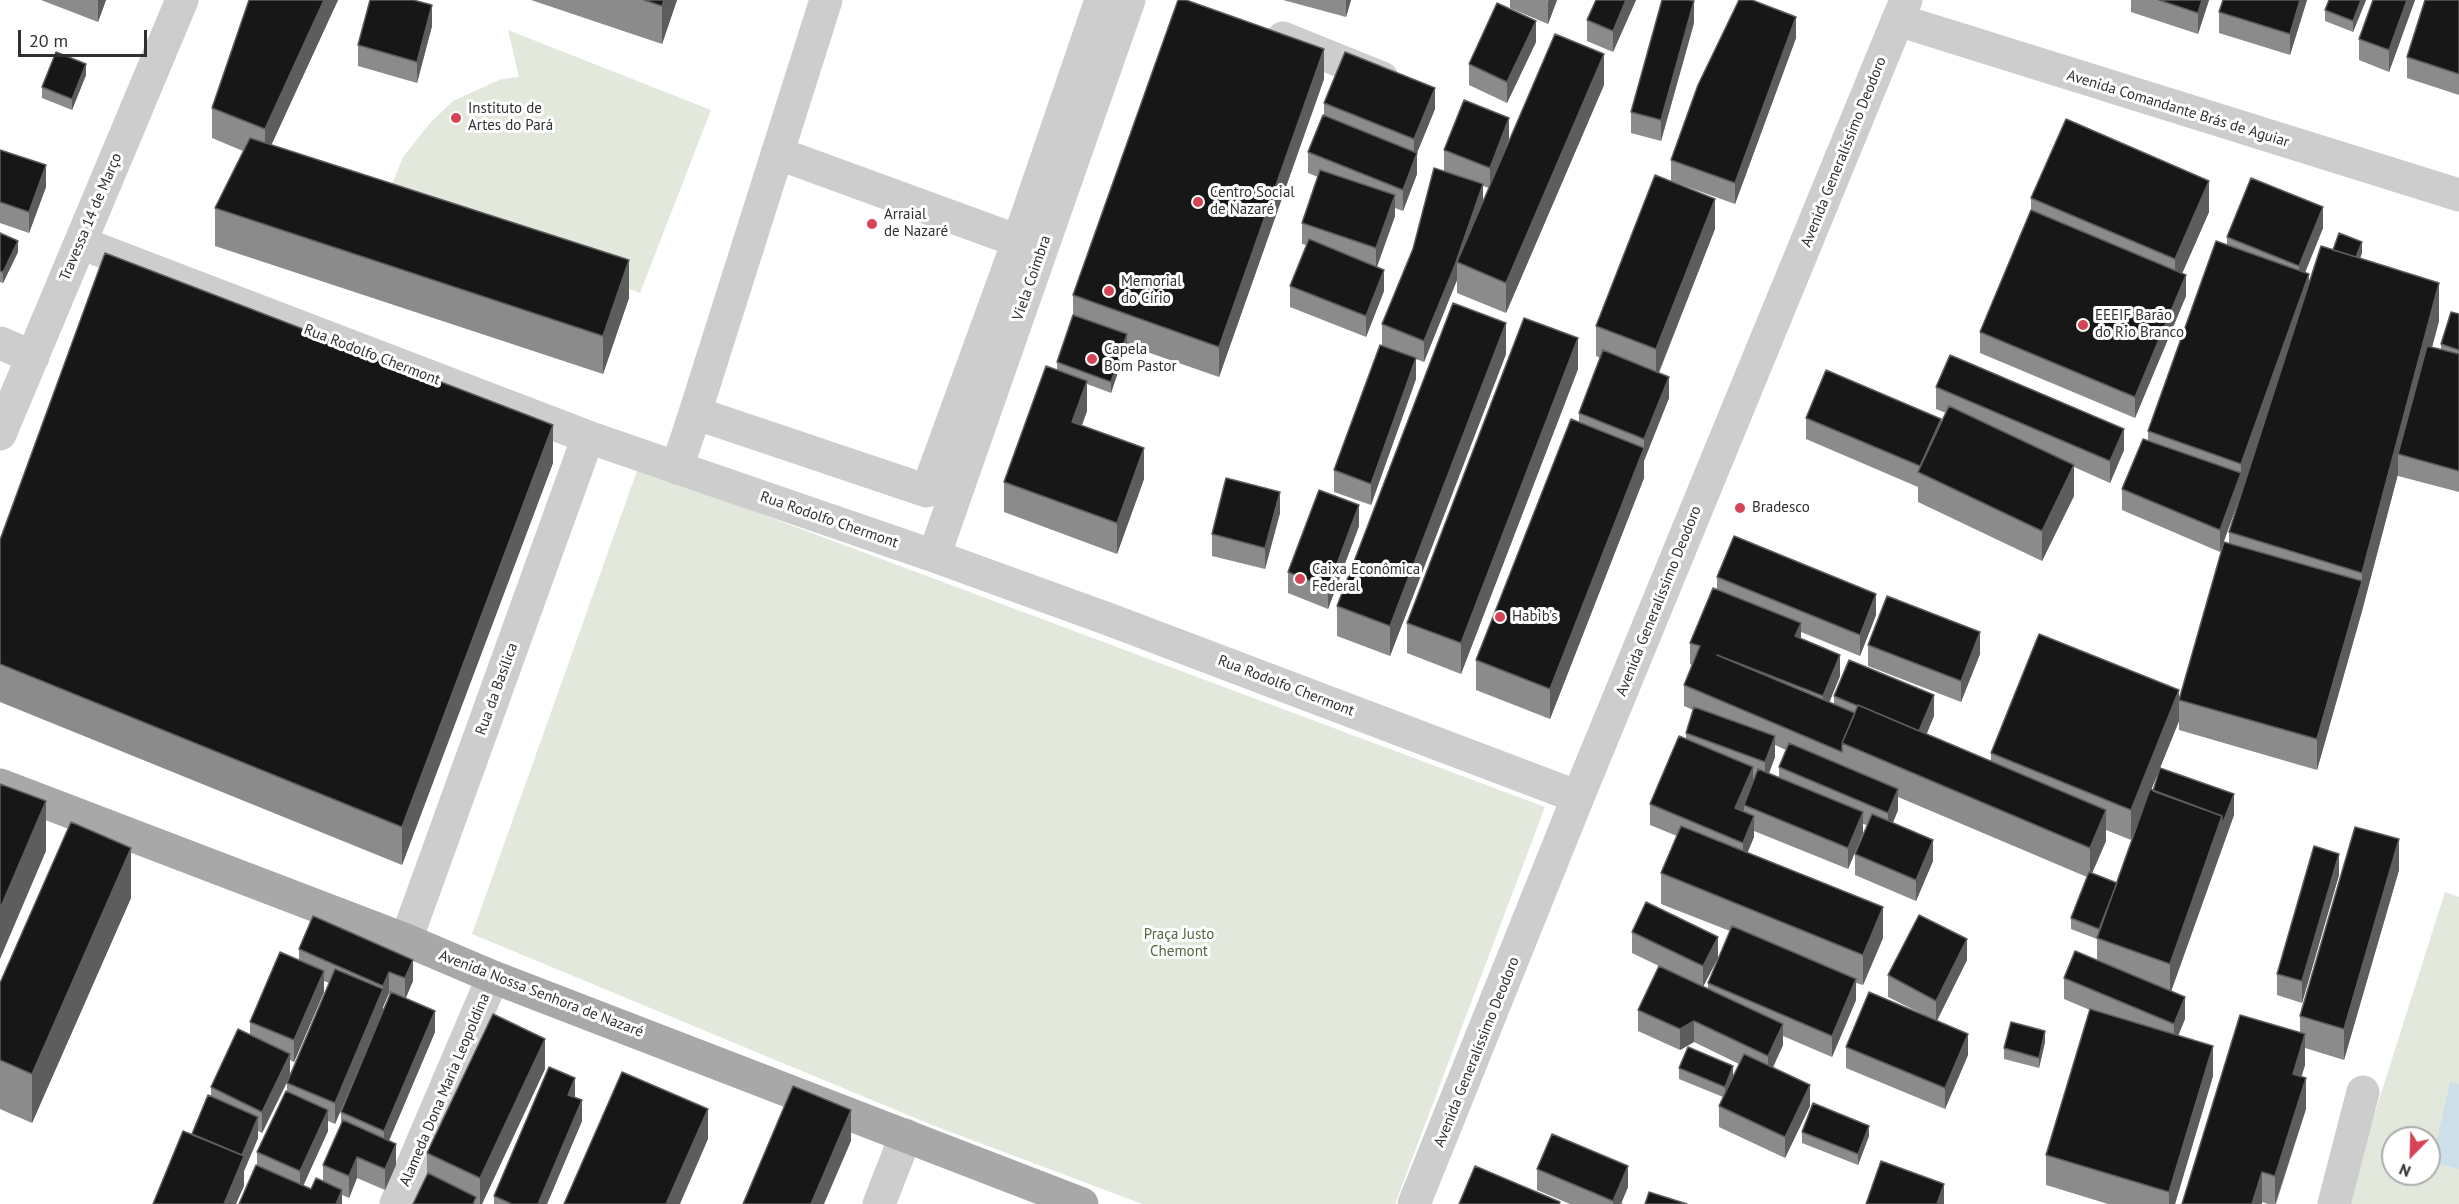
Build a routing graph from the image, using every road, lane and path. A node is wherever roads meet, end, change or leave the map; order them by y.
1 (182, 0) edge
2 (826, 0) edge
3 (1101, 0) edge
4 (1129, 0) edge
5 (1902, 10) edge
6 (1250, 26) edge
7 (1390, 81) edge
8 (777, 153) junction
9 (2459, 195) edge
10 (81, 243) junction
11 (1030, 246) junction
12 (0, 344) edge
13 (33, 357) junction
14 (695, 413) junction
15 (0, 434) edge
16 (588, 437) junction
17 (677, 468) junction
18 (934, 556) junction
19 (0, 785) edge
20 (1578, 798) junction
21 (406, 940) junction
22 (493, 977) junction
23 (2363, 1092) dead end
24 (906, 1135) junction
25 (396, 1204) edge
26 (879, 1204) edge
27 (1082, 1204) edge
28 (1414, 1204) edge
29 (2334, 1204) edge

1 - 10 street, Travessa 14 de Março
2 - 8 street
3 - 11 street
4 - 11 street, Viela Coimbra
5 - 9 street, Avenida Comandante Brás de Aguiar
5 - 20 street, Avenida Generalíssimo Deodoro
6 - 7 street
8 - 11 street
8 - 14 street
10 - 13 street, Travessa 14 de Março
10 - 16 street, Rua Rodolfo Chermont
11 - 14 street
11 - 18 street, Viela Coimbra
12 - 13 street
13 - 15 street, Travessa 14 de Março
14 - 17 street
16 - 17 street, Rua Rodolfo Chermont
16 - 21 street, Rua da Basílica
17 - 18 street, Rua Rodolfo Chermont
18 - 20 street, Rua Rodolfo Chermont
19 - 21 main road, Avenida Nossa Senhora de Nazaré
20 - 28 street, Avenida Generalíssimo Deodoro
21 - 22 main road, Avenida Nossa Senhora de Nazaré
22 - 24 main road, Avenida Nossa Senhora de Nazaré
22 - 25 street, Alameda Dona Maria Leopoldina
23 - 29 street
24 - 26 street
24 - 27 main road, Avenida Nossa Senhora de Nazaré

